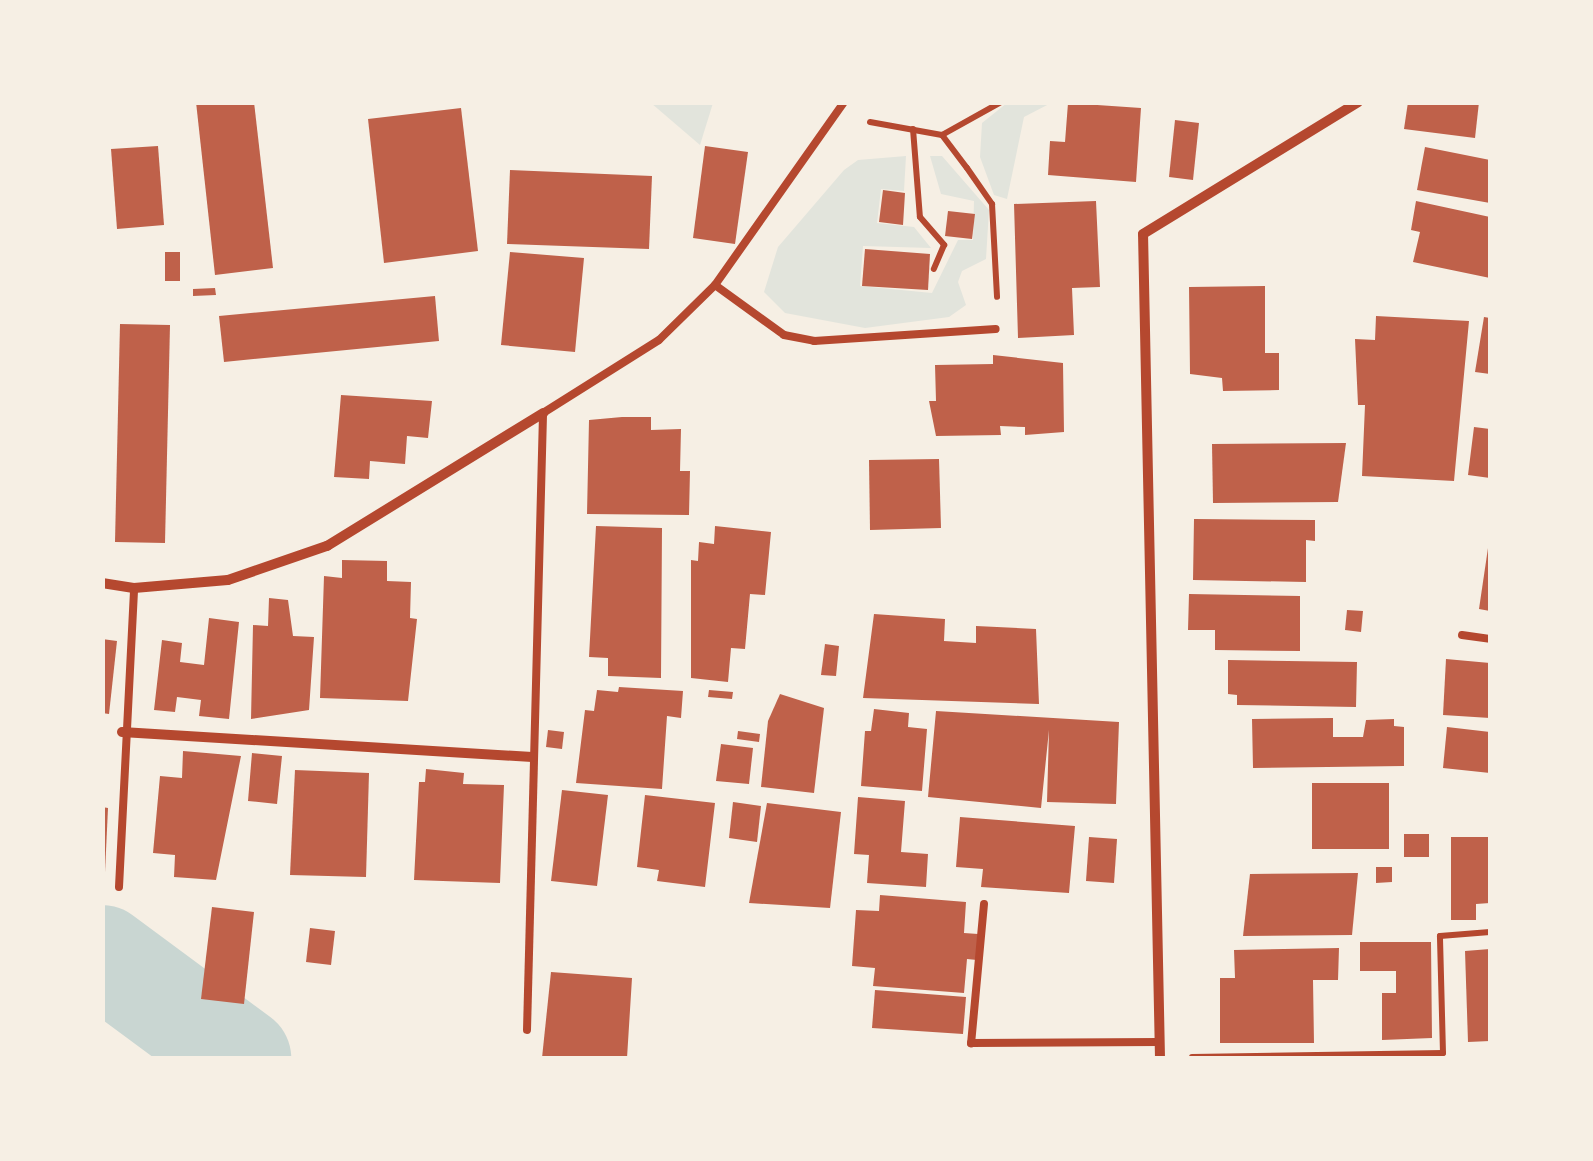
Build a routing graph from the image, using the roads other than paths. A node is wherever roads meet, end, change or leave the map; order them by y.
1 (844, 102) edge
2 (1358, 102) edge
3 (716, 285) junction
4 (996, 329) road end
5 (543, 413) junction
6 (102, 583) edge
7 (134, 588) junction
8 (1462, 635) dead end
9 (1490, 638) edge
10 (122, 732) junction
11 (532, 758) junction
12 (120, 887) dead end
13 (984, 904) dead end
14 (528, 1030) dead end
15 (1159, 1042) junction
16 (1160, 1058) edge

1 - 3 lane
2 - 15 street
3 - 4 lane
3 - 5 lane
5 - 7 street
5 - 11 lane
6 - 7 street
7 - 10 lane
8 - 9 lane
10 - 11 street
10 - 12 lane
11 - 14 lane
13 - 15 lane
15 - 16 street

